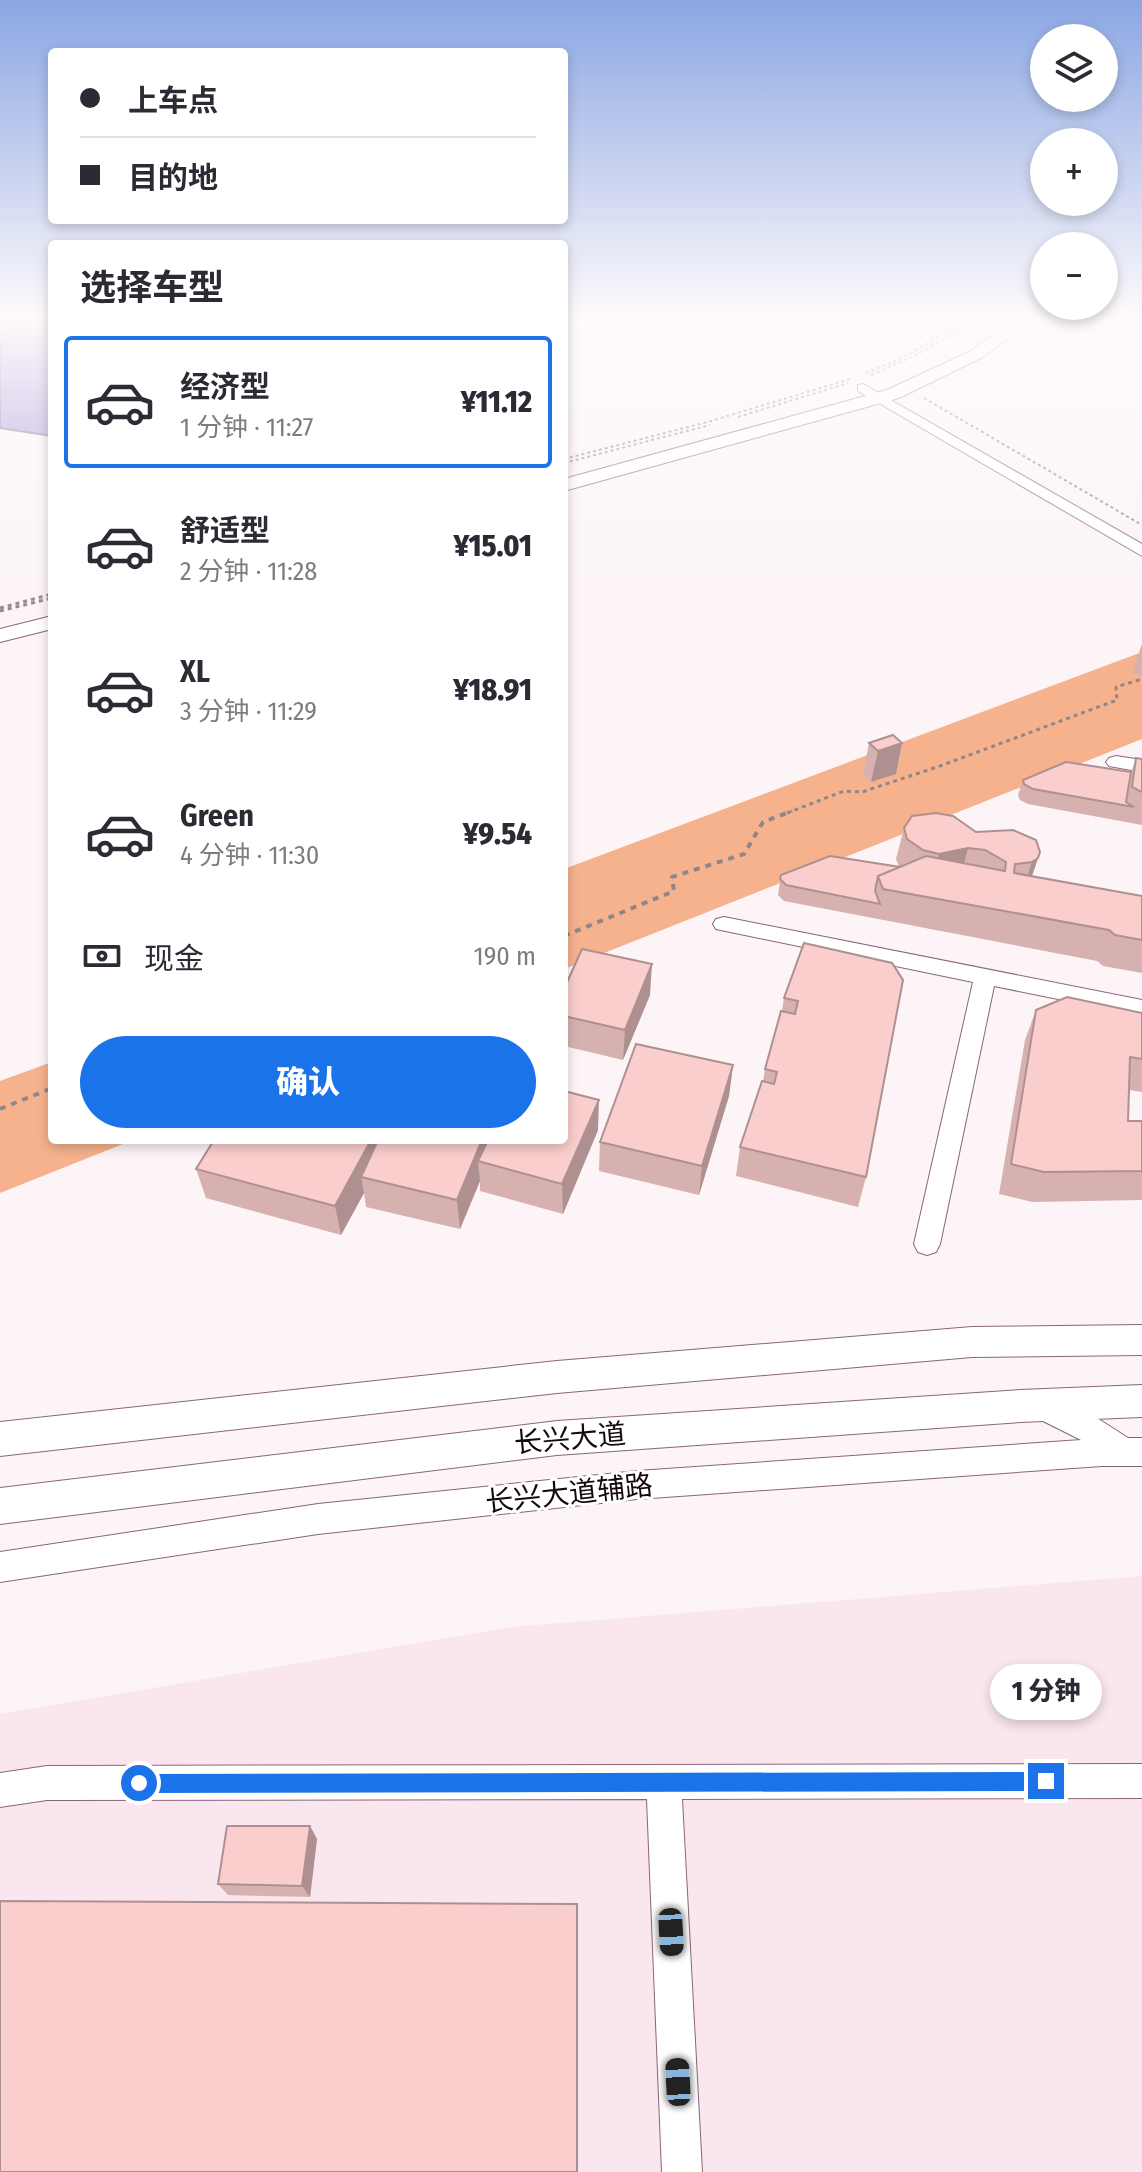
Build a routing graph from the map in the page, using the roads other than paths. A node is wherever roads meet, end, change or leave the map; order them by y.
1 (750, 420) edge
2 (805, 420) edge
3 (928, 420) edge
4 (933, 420) edge
5 (568, 470) edge
6 (568, 484) edge
7 (1142, 539) edge
8 (1142, 551) edge
9 (48, 605) edge
10 (0, 618) edge
11 (48, 623) edge
12 (0, 636) edge
13 (1116, 762) dead end
14 (1142, 766) edge
15 (724, 924) dead end
16 (985, 976) junction
17 (1142, 1008) edge
18 (927, 1244) dead end
19 (1142, 1340) edge
20 (1142, 1401) edge
21 (1039, 1405) junction
22 (0, 1439) edge
23 (1136, 1457) edge
24 (0, 1506) edge
25 (0, 1567) edge
26 (1142, 1781) edge
27 (664, 1782) junction
28 (0, 1790) edge
29 (682, 2172) edge

1 - 5 main road
2 - 6 main road
3 - 8 street
4 - 7 street
9 - 10 main road
11 - 12 main road
13 - 14 street
15 - 16 street
16 - 17 street
16 - 18 street
19 - 22 main road
20 - 21 main road, 长兴大道
21 - 23 street
21 - 24 main road, 长兴大道
23 - 25 street, 长兴大道辅路
26 - 27 street
27 - 28 street
27 - 29 street

